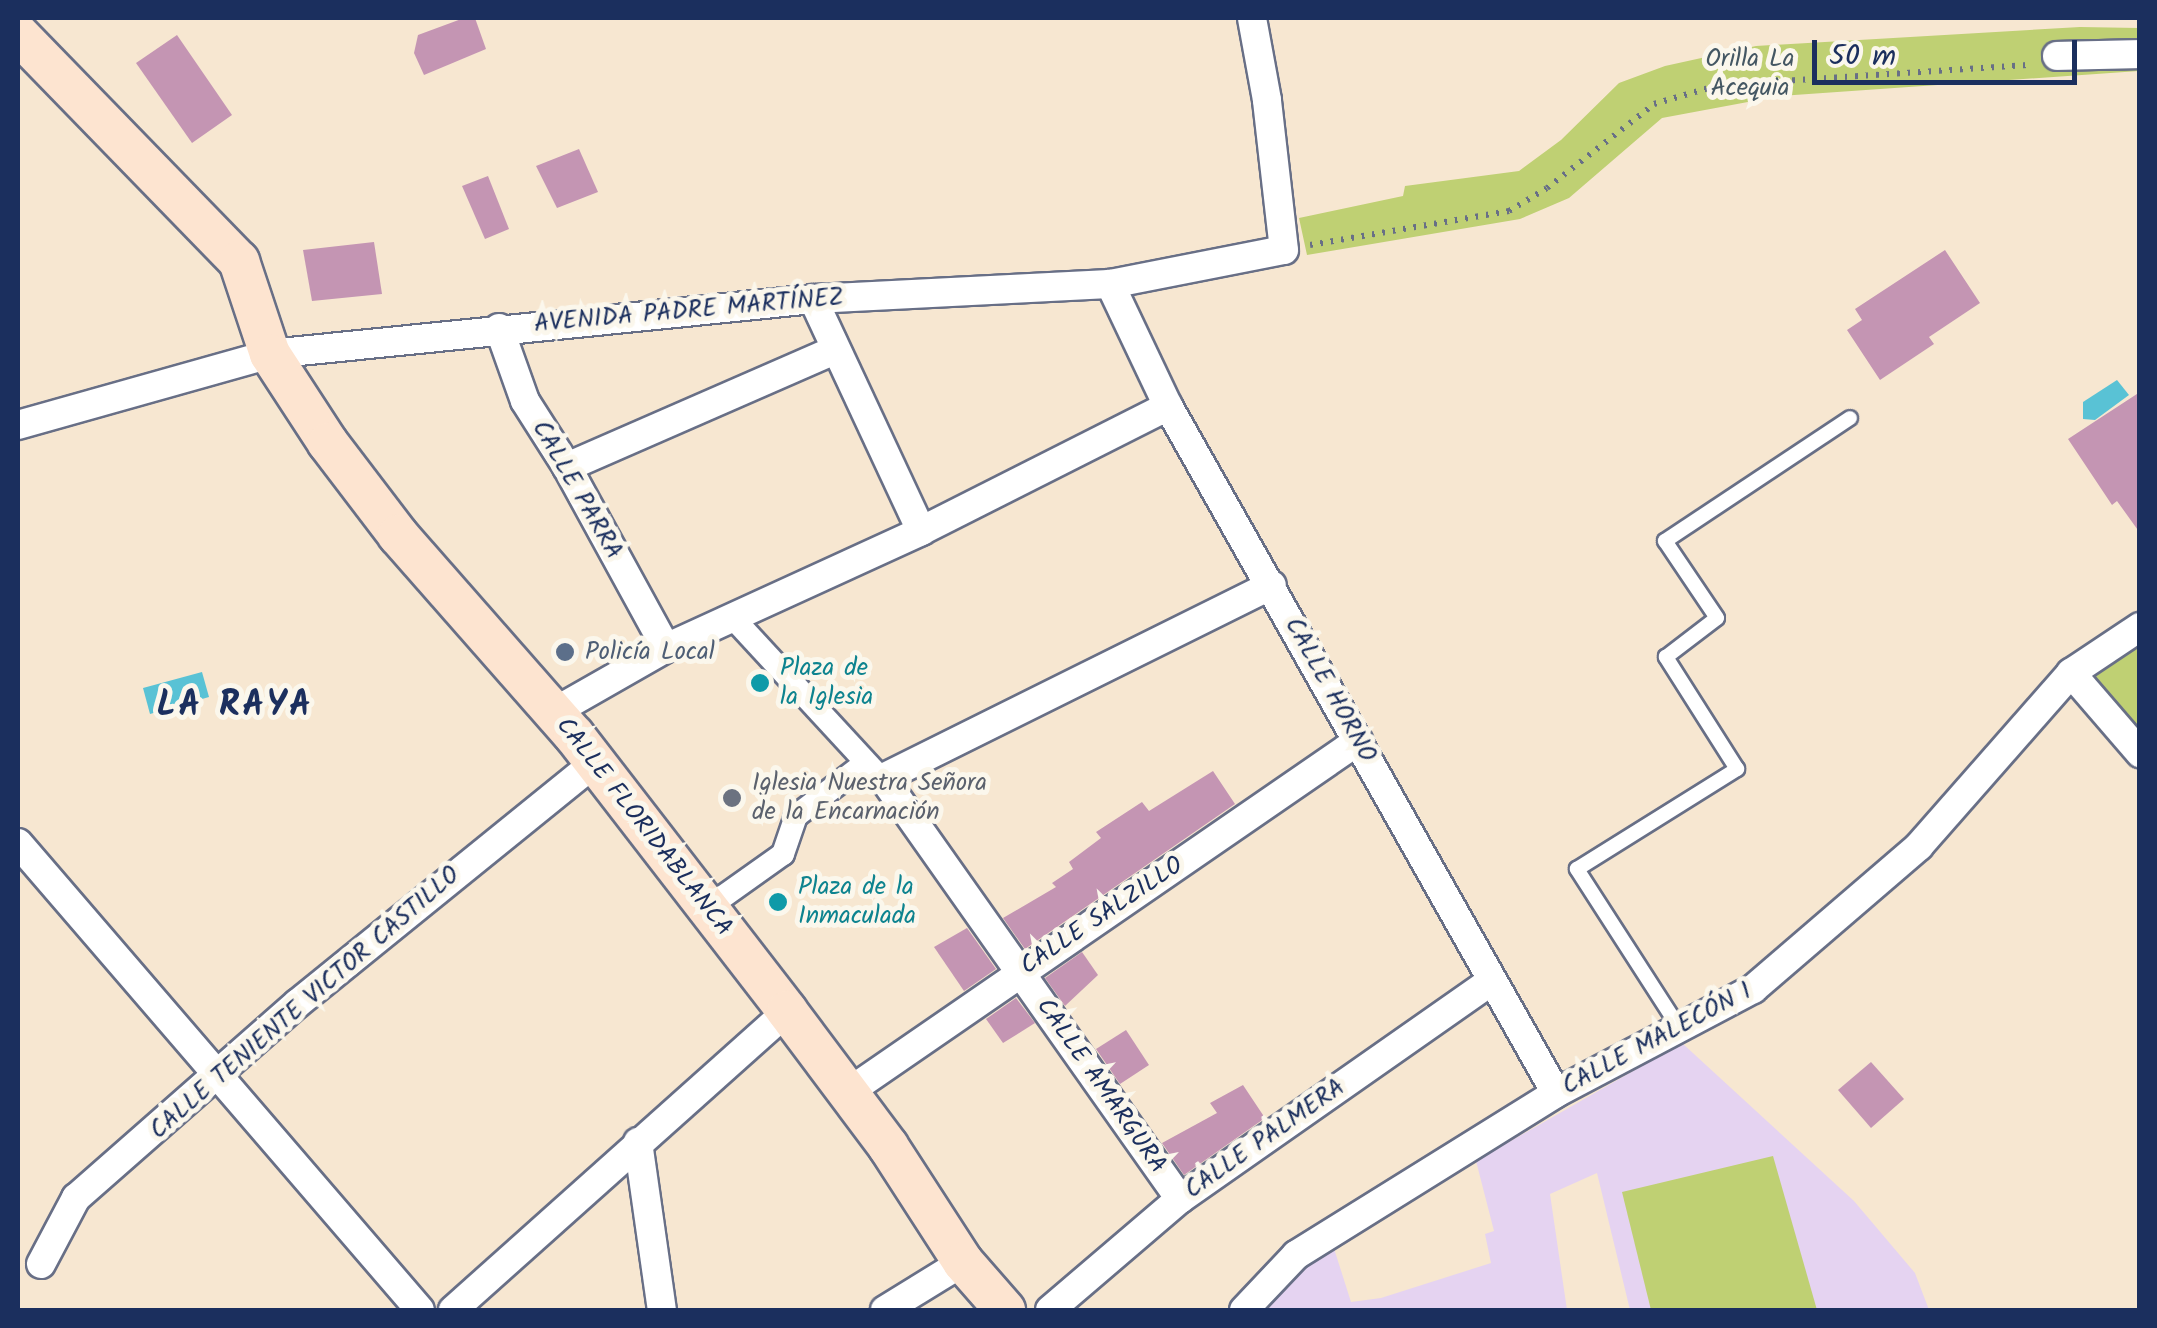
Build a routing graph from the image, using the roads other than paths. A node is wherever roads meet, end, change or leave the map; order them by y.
1 (1252, 18) edge
2 (18, 34) edge
3 (2140, 54) edge
4 (2046, 60) road end
5 (1110, 284) junction
6 (812, 299) junction
7 (498, 328) junction
8 (835, 350) junction
9 (270, 354) junction
10 (1168, 406) junction
11 (1850, 418) dead end
12 (18, 425) edge
13 (567, 467) junction
14 (921, 531) junction
15 (1272, 585) junction
16 (735, 620) junction
17 (2140, 627) edge
18 (666, 648) junction
19 (2071, 673) junction
20 (554, 712) junction
21 (1358, 740) junction
22 (2140, 754) edge
23 (594, 763) junction
24 (873, 771) junction
25 (18, 844) edge
26 (706, 908) junction
27 (1021, 971) junction
28 (1491, 980) junction
29 (787, 1011) junction
30 (1678, 1026) junction
31 (218, 1077) junction
32 (1556, 1093) junction
33 (847, 1094) junction
34 (638, 1142) junction
35 (1180, 1199) junction
36 (963, 1262) junction
37 (41, 1264) dead end
38 (420, 1310) edge
39 (453, 1310) edge
40 (662, 1310) edge
41 (885, 1310) edge
42 (1005, 1310) edge
43 (1050, 1310) edge
44 (1244, 1310) edge

1 - 5 street, AVENIDA PADRE MARTÍNEZ
2 - 9 main road, CALLE FLORIDABLANCA
3 - 4 street
5 - 6 street, AVENIDA PADRE MARTÍNEZ
5 - 10 street, CALLE HORNO
6 - 7 street, AVENIDA PADRE MARTÍNEZ
6 - 8 street
7 - 9 street, AVENIDA PADRE MARTÍNEZ
7 - 13 street, CALLE PARRA
8 - 13 street
8 - 14 street
9 - 12 street, AVENIDA PADRE MARTÍNEZ
9 - 20 main road, CALLE FLORIDABLANCA
10 - 14 street
10 - 15 street, CALLE HORNO
11 - 30 lane
13 - 18 street, CALLE PARRA
14 - 16 street
15 - 21 street, CALLE HORNO
15 - 24 street
16 - 18 street
16 - 24 street
17 - 19 street, CALLE MALECÓN 1
18 - 20 street
19 - 22 street
19 - 30 street, CALLE MALECÓN 1
20 - 23 main road, CALLE FLORIDABLANCA
21 - 27 street, CALLE SALZILLO
21 - 28 street, CALLE HORNO
23 - 26 main road, CALLE FLORIDABLANCA
23 - 31 street, CALLE TENIENTE VICTOR CASTILLO
24 - 26 street
24 - 27 street, CALLE AMARGURA
25 - 31 street
26 - 29 main road, CALLE FLORIDABLANCA
27 - 33 street, CALLE SALZILLO
27 - 35 street, CALLE AMARGURA
28 - 32 street, CALLE HORNO
28 - 35 street, CALLE PALMERA
29 - 33 main road, CALLE FLORIDABLANCA
29 - 34 street
30 - 32 street, CALLE MALECÓN 1
31 - 37 street, CALLE TENIENTE VICTOR CASTILLO
31 - 38 street
32 - 44 street, CALLE MALECÓN 1
33 - 36 main road, CALLE FLORIDABLANCA
34 - 39 street
34 - 40 street
35 - 43 street, CALLE PALMERA
36 - 41 street
36 - 42 main road, CALLE FLORIDABLANCA

